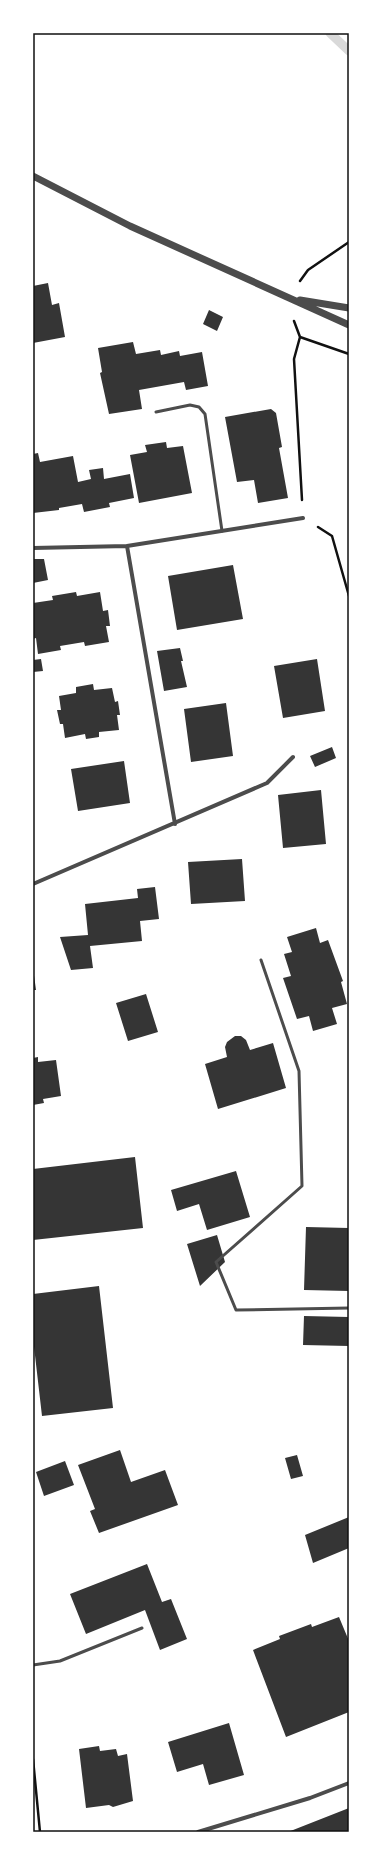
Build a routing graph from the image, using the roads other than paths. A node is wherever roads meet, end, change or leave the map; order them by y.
1 (33, 176) edge
2 (290, 298) junction
3 (349, 308) edge
4 (349, 325) edge
5 (156, 412) dead end
6 (303, 518) road end
7 (222, 531) junction
8 (127, 546) junction
9 (33, 548) edge
10 (293, 757) dead end
11 (175, 824) junction
12 (33, 884) edge
13 (261, 960) dead end
14 (349, 1308) edge
15 (142, 1628) dead end
16 (33, 1665) edge
17 (349, 1783) edge
18 (198, 1832) edge

1 - 2 street
2 - 3 street
2 - 4 street
5 - 7 lane
6 - 7 street
7 - 8 street
8 - 9 street
8 - 11 street
10 - 11 street
11 - 12 street
13 - 14 lane
15 - 16 lane
17 - 18 street

